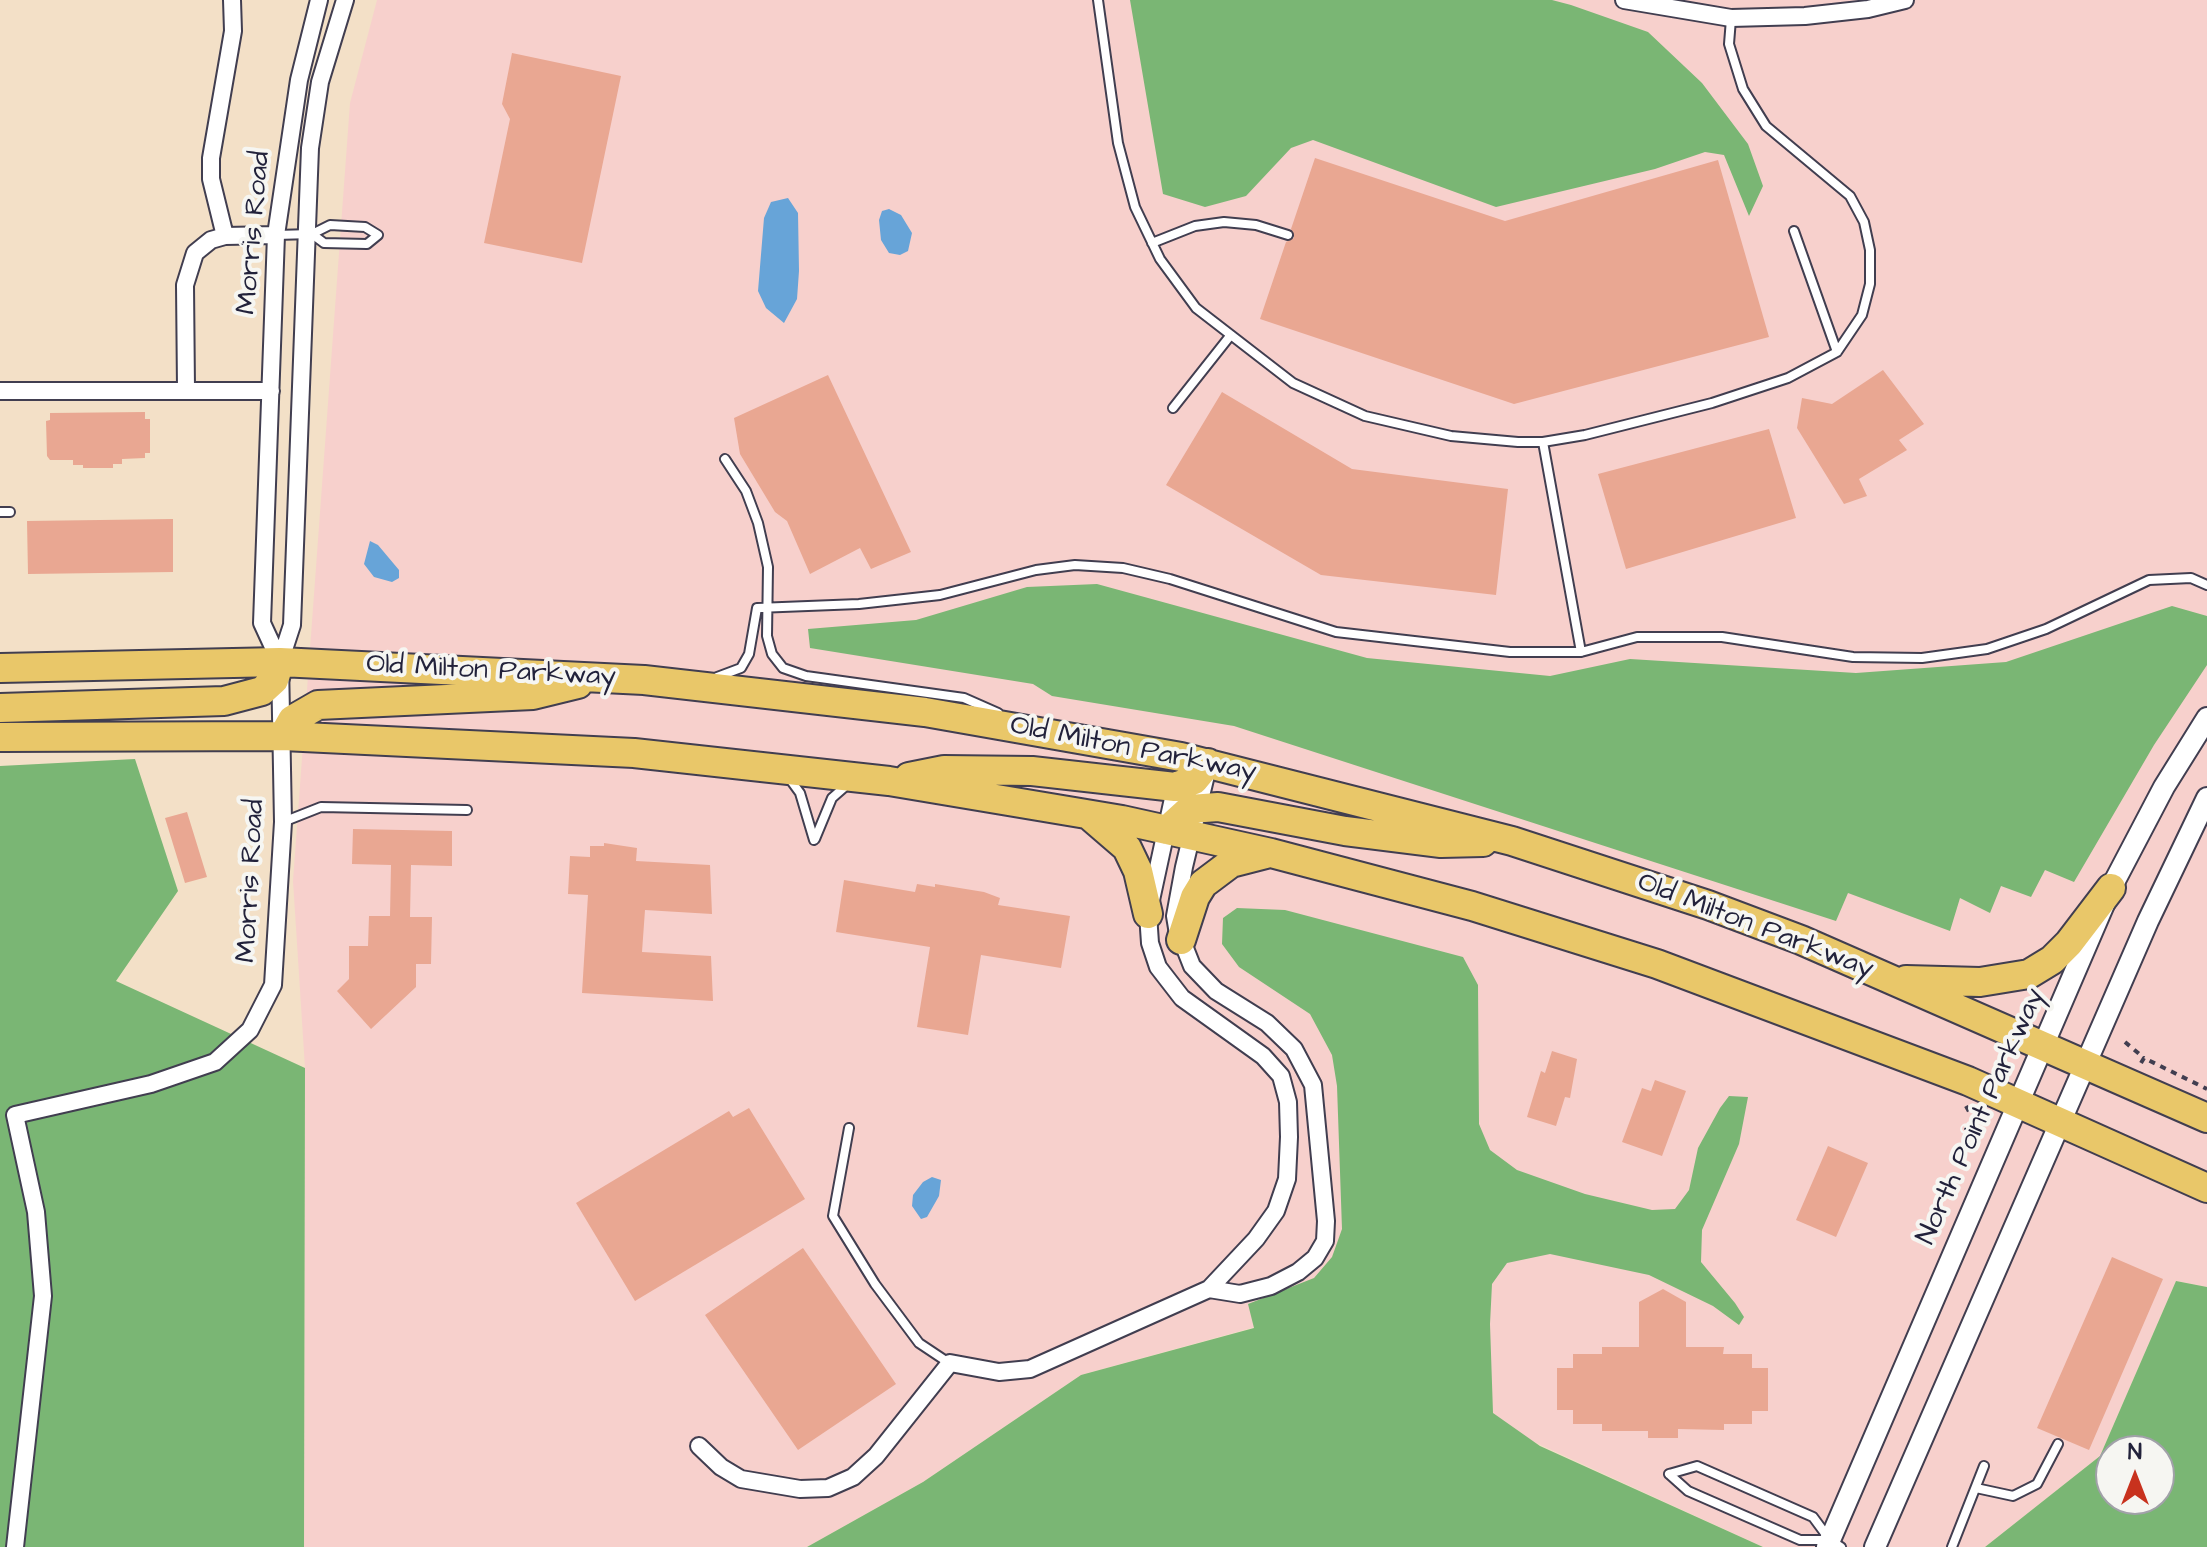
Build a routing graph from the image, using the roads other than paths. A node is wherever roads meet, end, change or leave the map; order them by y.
1 (232, 0) edge
2 (319, 0) edge
3 (345, 0) edge
4 (1098, 0) edge
5 (1624, 0) edge
6 (1905, 0) edge
7 (1731, 18) junction
8 (1794, 231) dead end
9 (308, 234) junction
10 (276, 235) junction
11 (1288, 235) dead end
12 (225, 236) junction
13 (1152, 243) junction
14 (1230, 336) junction
15 (1837, 352) junction
16 (186, 389) junction
17 (0, 391) edge
18 (271, 391) junction
19 (1173, 408) dead end
20 (1543, 442) junction
21 (725, 459) dead end
22 (0, 512) edge
23 (10, 512) dead end
24 (2207, 585) edge
25 (769, 608) junction
26 (1581, 652) junction
27 (280, 662) junction
28 (6, 664) edge
29 (606, 677) junction
30 (675, 683) junction
31 (0, 708) edge
32 (2207, 718) edge
33 (1036, 729) junction
34 (283, 736) junction
35 (0, 737) edge
36 (1195, 760) junction
37 (781, 768) junction
38 (856, 777) junction
39 (889, 781) junction
40 (1175, 787) junction
41 (2207, 798) edge
42 (1199, 807) junction
43 (467, 810) dead end
44 (1083, 812) junction
45 (283, 822) junction
46 (2201, 824) edge
47 (1180, 833) junction
48 (1512, 841) junction
49 (1271, 853) junction
50 (2111, 888) junction
51 (1148, 914) junction
52 (1181, 940) junction
53 (1889, 980) junction
54 (2043, 1046) junction
55 (2085, 1065) junction
56 (2019, 1103) junction
57 (2207, 1118) edge
58 (2059, 1120) junction
59 (849, 1128) dead end
60 (2207, 1188) edge
61 (1209, 1289) junction
62 (950, 1363) junction
63 (2058, 1444) dead end
64 (699, 1446) dead end
65 (1984, 1466) dead end
66 (1976, 1488) junction
67 (1833, 1545) edge
68 (1878, 1546) edge
69 (15, 1547) edge
70 (1952, 1547) edge

1 - 12 street
2 - 10 street, Morris Road
3 - 9 street, Morris Road
4 - 13 lane
5 - 7 street
6 - 7 street
7 - 15 lane
8 - 15 lane
9 - 9 lane
9 - 10 lane
9 - 27 street, Morris Road
10 - 12 street
10 - 18 street, Morris Road
11 - 13 lane
12 - 16 street
13 - 14 lane
14 - 19 lane
14 - 20 lane
15 - 20 lane
16 - 17 street
16 - 18 street
18 - 27 street, Morris Road
20 - 26 lane
21 - 25 lane
22 - 23 lane
24 - 26 lane
25 - 26 lane
25 - 30 lane
25 - 33 lane
27 - 28 highway, Old Milton Parkway
27 - 29 highway, Old Milton Parkway
27 - 31 highway
27 - 34 street, Morris Road
29 - 30 highway, Old Milton Parkway
29 - 34 highway
30 - 33 highway, Old Milton Parkway
32 - 50 street, North Point Parkway
33 - 36 highway, Old Milton Parkway
34 - 35 highway
34 - 37 highway
34 - 45 street, Morris Road
36 - 40 highway
36 - 42 street
36 - 48 highway, Old Milton Parkway
37 - 38 highway
37 - 38 lane
38 - 39 highway
39 - 40 highway
39 - 44 highway
40 - 47 street
41 - 46 street
42 - 47 highway
42 - 48 highway
43 - 45 lane
44 - 47 highway
44 - 51 highway
45 - 69 street, Morris Road
46 - 55 street
47 - 49 highway
47 - 51 street
47 - 52 street
48 - 53 highway, Old Milton Parkway
49 - 52 highway
49 - 56 highway
50 - 53 highway
50 - 54 street, North Point Parkway
51 - 61 street
52 - 61 street
53 - 54 highway, Old Milton Parkway
54 - 55 highway, Old Milton Parkway
54 - 56 street, North Point Parkway
55 - 57 highway, Old Milton Parkway
55 - 58 street
56 - 58 highway
56 - 67 street, North Point Parkway
58 - 60 highway
58 - 68 street
59 - 62 lane
61 - 62 street
62 - 64 street
63 - 66 lane
65 - 66 lane
66 - 70 lane
67 - 67 lane

